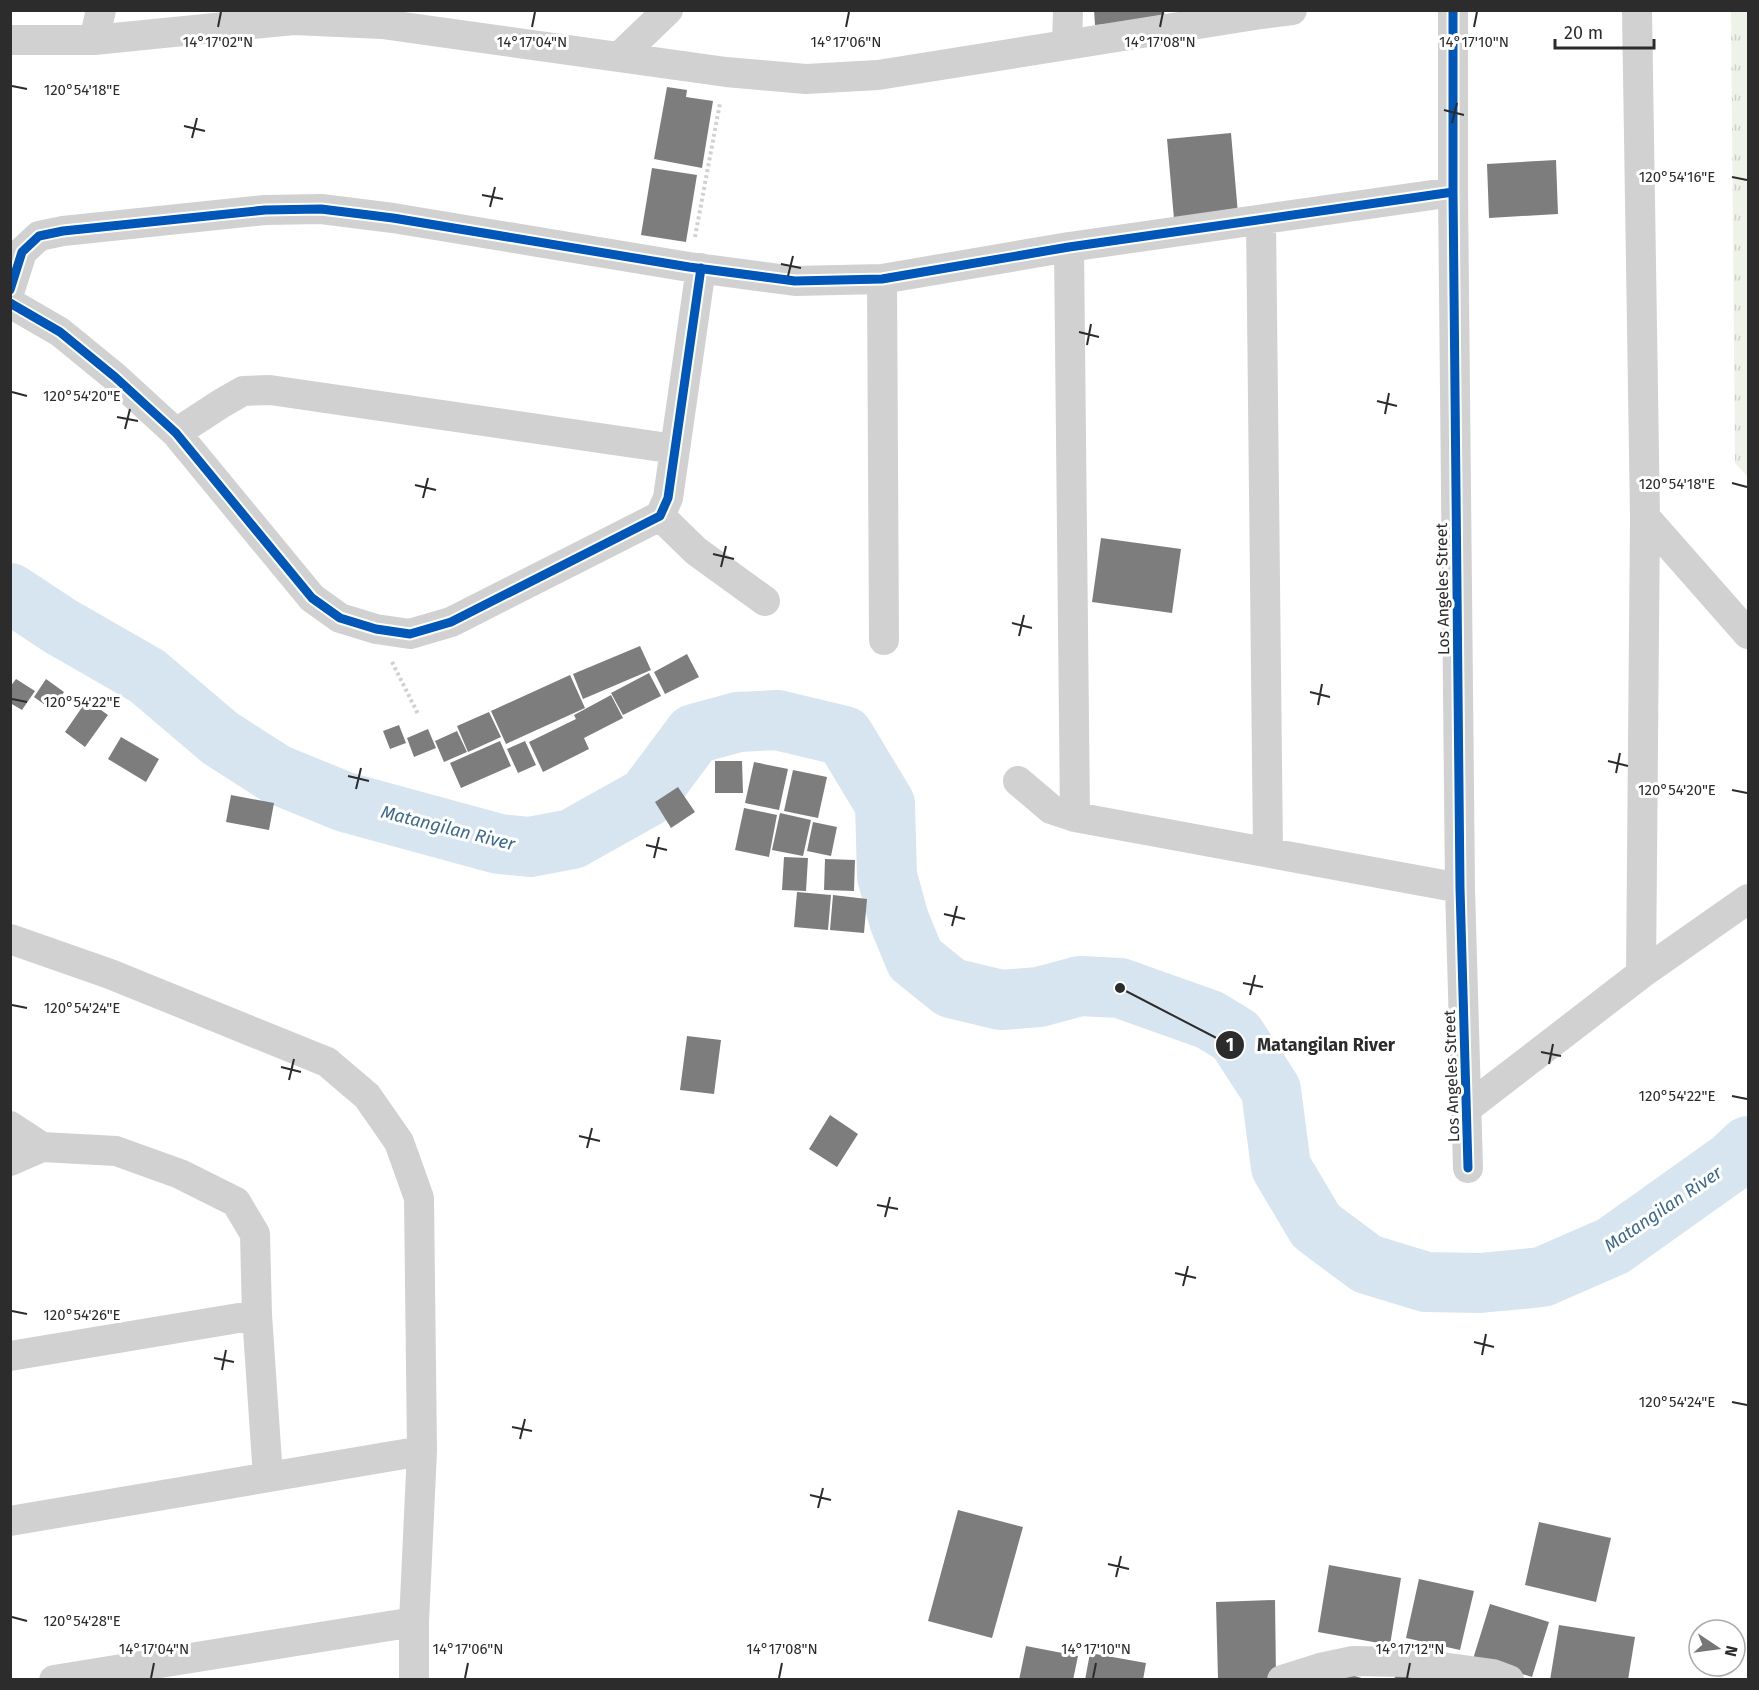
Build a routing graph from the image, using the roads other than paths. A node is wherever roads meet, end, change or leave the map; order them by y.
1 (101, 10) edge
2 (668, 10) edge
3 (1068, 10) edge
4 (1292, 10) edge
5 (1453, 10) edge
6 (1637, 10) edge
7 (1261, 12) edge
8 (295, 15) edge
9 (389, 17) edge
10 (10, 40) edge
11 (94, 40) junction
12 (1067, 45) junction
13 (619, 57) junction
14 (1453, 192) junction
15 (1261, 220) junction
16 (1069, 247) junction
17 (695, 268) junction
18 (882, 279) junction
19 (10, 290) edge
20 (10, 303) edge
21 (176, 433) junction
22 (675, 448) junction
23 (660, 516) junction
24 (1645, 517) junction
25 (765, 601) dead end
26 (1749, 634) edge
27 (884, 640) dead end
28 (1018, 781) dead end
29 (1075, 817) junction
30 (1268, 852) junction
31 (1460, 888) junction
32 (1749, 899) edge
33 (10, 939) edge
34 (1641, 974) junction
35 (1467, 1108) junction
36 (10, 1126) edge
37 (42, 1147) junction
38 (10, 1161) edge
39 (1468, 1168) dead end
40 (257, 1315) junction
41 (10, 1356) edge
42 (422, 1451) junction
43 (268, 1477) junction
44 (10, 1521) edge
45 (414, 1622) junction
46 (54, 1680) edge
47 (414, 1680) edge
48 (1282, 1680) edge
49 (1509, 1680) edge

1 - 11 street
2 - 13 street
3 - 12 street
4 - 7 street
5 - 14 street, Los Angeles Street
6 - 24 street
7 - 12 street
8 - 9 street
8 - 11 street
9 - 13 street
10 - 11 street
12 - 13 street
14 - 15 street
14 - 31 street, Los Angeles Street
15 - 16 street
15 - 30 street
16 - 18 street
16 - 29 street
17 - 18 street
17 - 19 street
17 - 22 street
18 - 27 street
20 - 21 street
21 - 22 street
21 - 23 street
22 - 23 street
23 - 25 street
24 - 26 street
24 - 34 street
28 - 29 street
29 - 30 street
30 - 31 street
31 - 35 street, Los Angeles Street
32 - 34 street
33 - 42 street
34 - 35 street
35 - 39 street, Los Angeles Street
36 - 37 street
37 - 38 street
37 - 40 street
40 - 41 street
40 - 43 street
42 - 43 street
42 - 45 street
43 - 44 street
45 - 46 street
45 - 47 street
48 - 49 street

